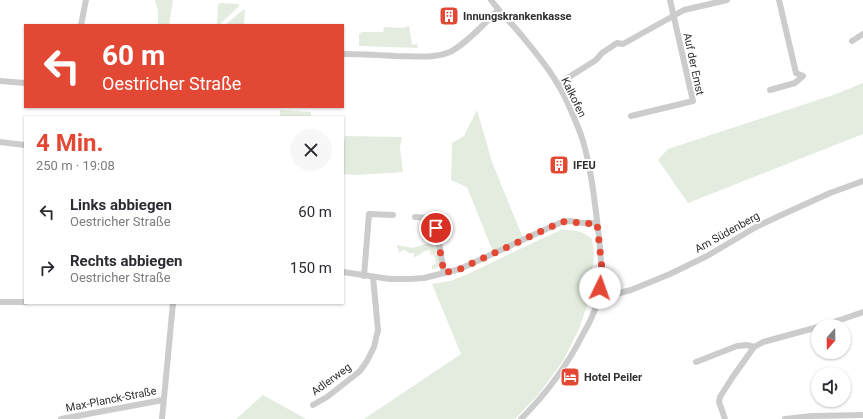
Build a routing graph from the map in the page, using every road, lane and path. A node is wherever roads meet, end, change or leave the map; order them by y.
1 (86, 0) edge
2 (491, 0) edge
3 (670, 0) edge
4 (727, 0) edge
5 (779, 0) edge
6 (498, 10) junction
7 (674, 16) junction
8 (81, 24) edge
9 (863, 34) edge
10 (852, 41) dead end
11 (344, 54) edge
12 (0, 81) edge
13 (24, 83) edge
14 (558, 84) junction
15 (770, 90) dead end
16 (631, 116) dead end
17 (0, 142) edge
18 (24, 145) edge
19 (863, 181) edge
20 (393, 215) dead end
21 (415, 217) dead end
22 (435, 218) junction
23 (442, 219) dead end
24 (597, 223) junction
25 (344, 272) edge
26 (444, 273) junction
27 (364, 276) junction
28 (373, 277) junction
29 (599, 295) junction
30 (0, 302) edge
31 (24, 302) edge
32 (173, 304) edge
33 (863, 312) edge
34 (844, 319) edge
35 (811, 328) edge
36 (754, 347) junction
37 (696, 362) dead end
38 (164, 400) junction
39 (313, 405) dead end
40 (863, 415) edge
41 (62, 419) edge
42 (162, 419) edge
43 (521, 419) edge
44 (725, 419) edge
45 (785, 419) edge

1 - 8 street
2 - 6 street, Kalkofen
3 - 7 street
4 - 7 street
5 - 15 street
6 - 11 street
6 - 14 street, Kalkofen
7 - 14 street
7 - 16 street, Auf der Emst
9 - 10 street
12 - 13 street
14 - 24 street, Kalkofen
17 - 18 street
19 - 29 street, Am Südenberg
20 - 27 street
21 - 22 street
22 - 23 street
22 - 26 street
24 - 26 street
24 - 29 street, Kalkofen
25 - 27 street
26 - 28 street
27 - 28 street
28 - 39 street, Adlerweg
29 - 43 street, Kalkofen
30 - 31 street
32 - 38 street, Max-Planck-Straße
33 - 34 street
35 - 36 street
36 - 37 street
36 - 44 street
38 - 41 street, Max-Planck-Straße
38 - 42 street, Max-Planck-Straße
40 - 45 street

